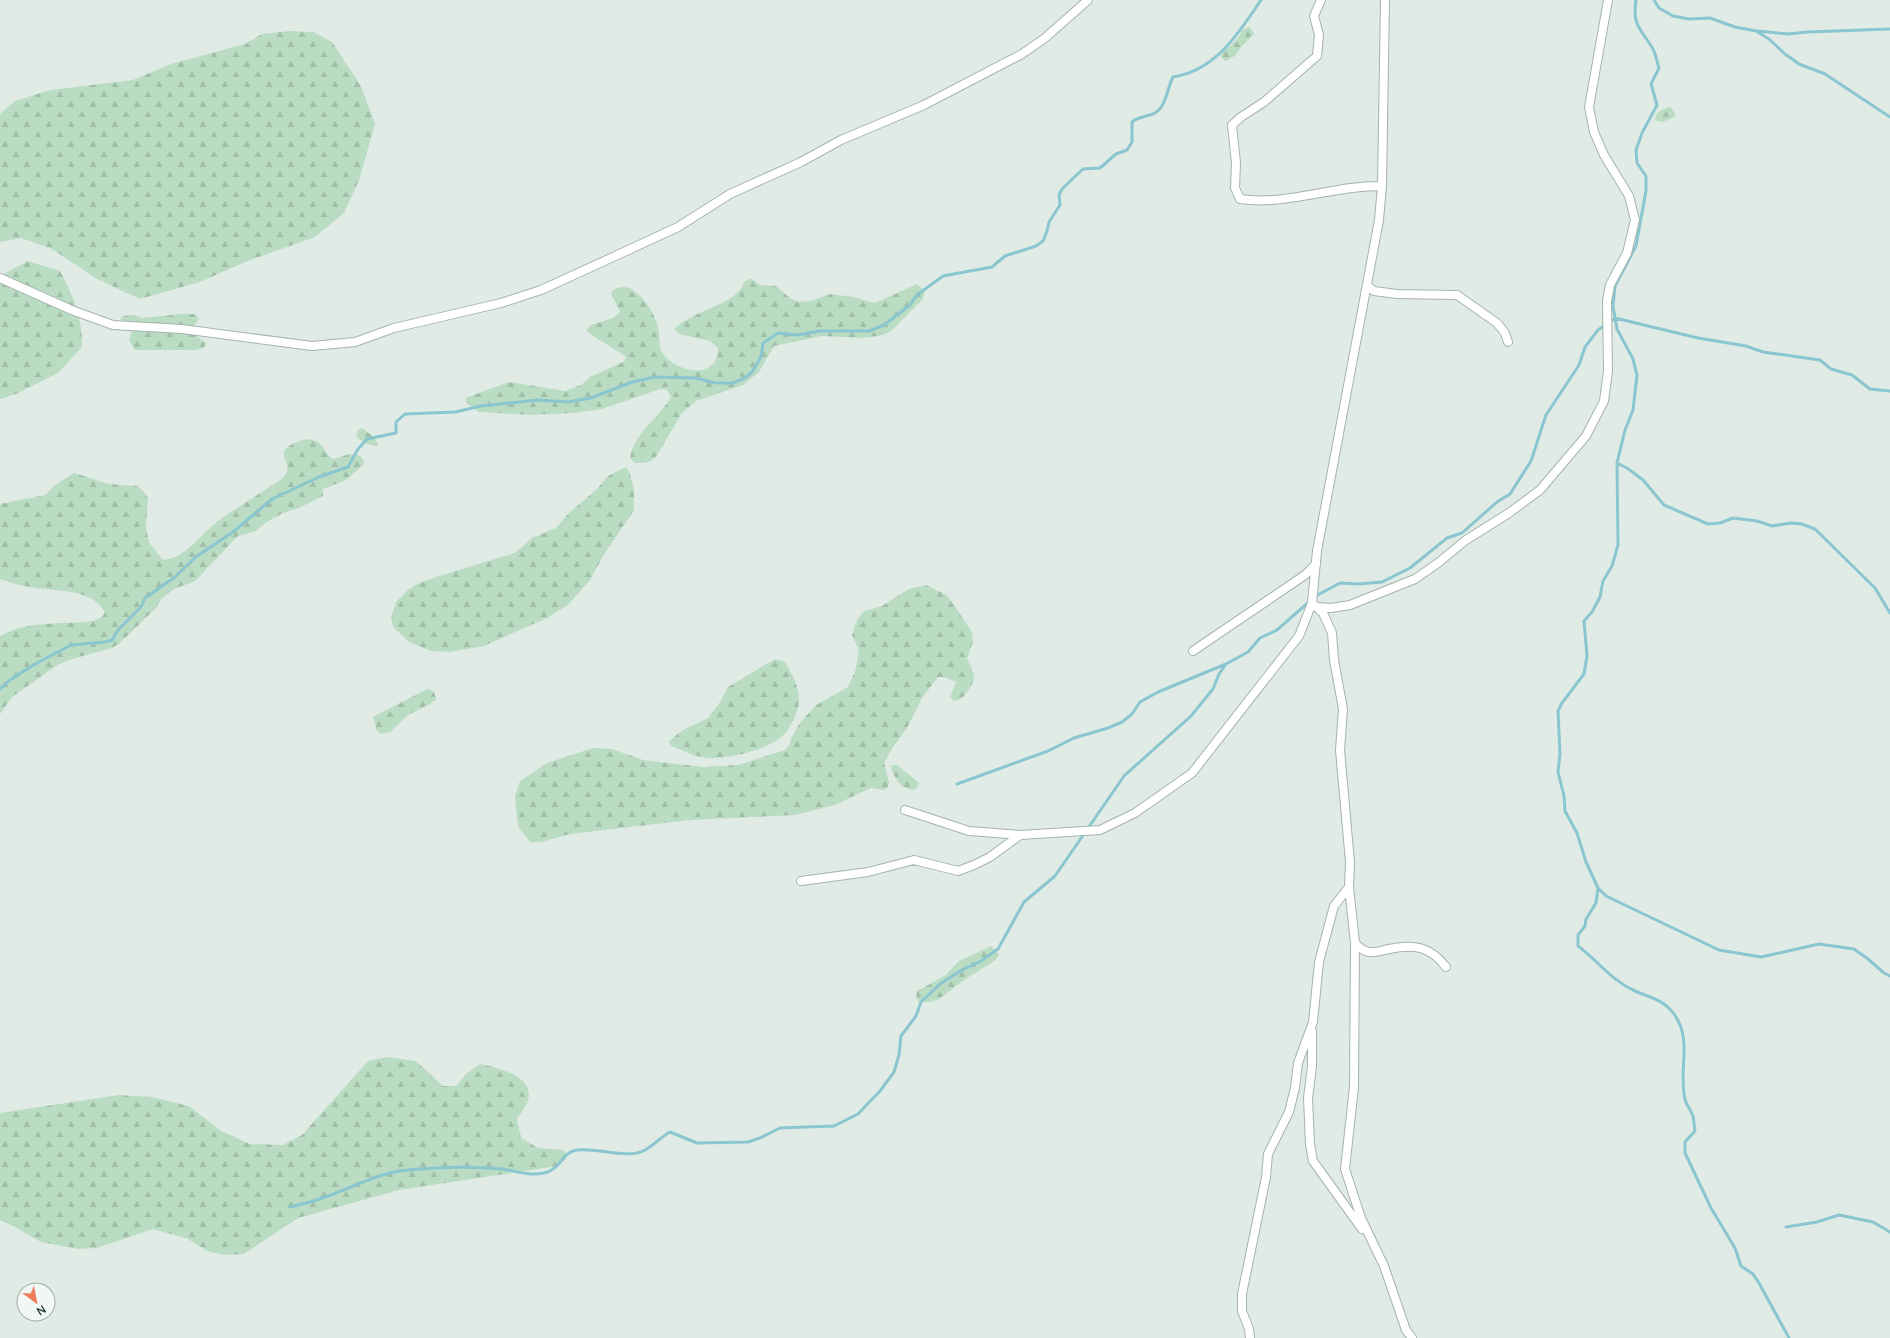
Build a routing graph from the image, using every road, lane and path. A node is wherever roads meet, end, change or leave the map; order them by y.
1 (1088, 0) edge
2 (1321, 0) edge
3 (1385, 0) edge
4 (1608, 0) edge
5 (1382, 186) junction
6 (0, 278) edge
7 (1368, 286) junction
8 (1508, 342) dead end
9 (1316, 564) junction
10 (1314, 605) junction
11 (1193, 651) dead end
12 (905, 810) dead end
13 (1020, 835) junction
14 (801, 881) dead end
15 (1349, 887) junction
16 (1355, 943) junction
17 (1446, 967) dead end
18 (1313, 1022) junction
19 (1374, 1247) junction
20 (1250, 1338) edge
21 (1412, 1338) edge

1 - 6 street
2 - 5 street
3 - 5 street
4 - 10 street
5 - 7 street
7 - 8 street
7 - 9 street
9 - 10 street
9 - 11 street
10 - 13 street
10 - 15 street
12 - 13 street
13 - 14 street
15 - 16 street
15 - 18 street
16 - 17 street
16 - 19 street
18 - 19 street
18 - 20 street
19 - 21 street

